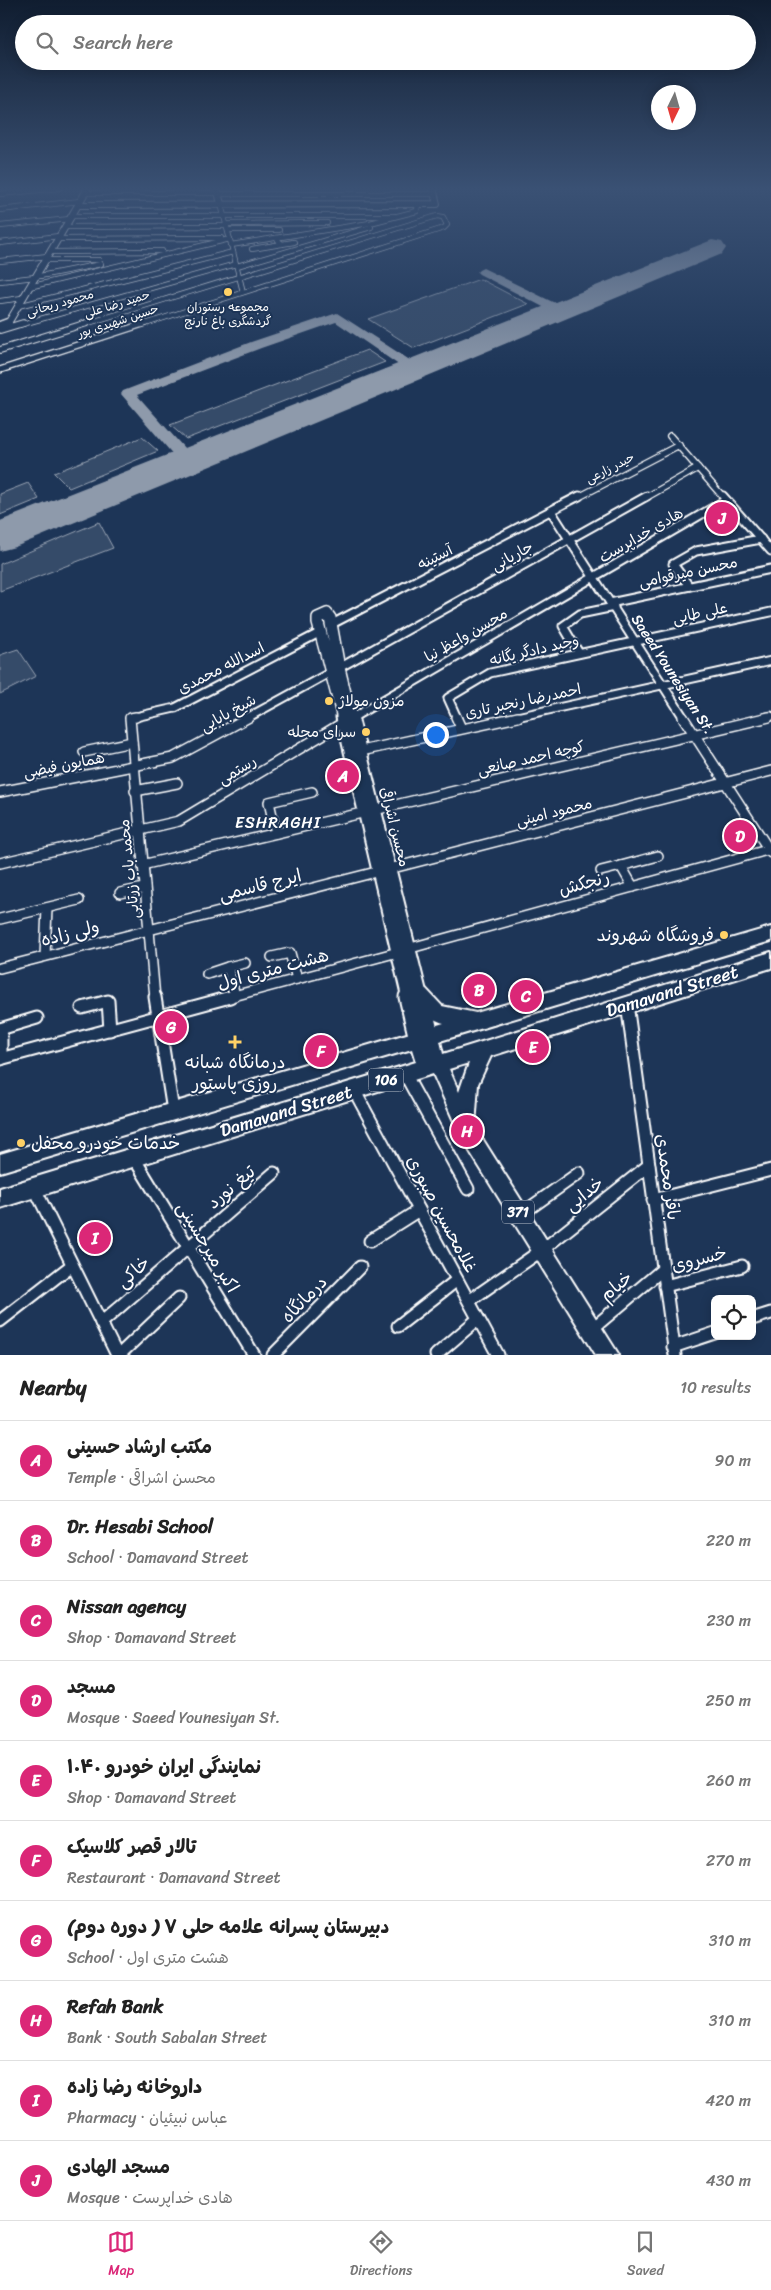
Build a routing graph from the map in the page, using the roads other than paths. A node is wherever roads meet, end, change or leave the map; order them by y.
1 (51, 251) edge
2 (170, 251) edge
3 (176, 251) edge
4 (285, 251) edge
5 (322, 251) edge
6 (369, 251) edge
7 (233, 252) joint
8 (48, 256) junction
9 (0, 261) edge
10 (236, 265) junction
11 (36, 276) junction
12 (239, 277) junction
13 (0, 281) edge
14 (29, 287) junction
15 (245, 291) junction
16 (236, 294) junction
17 (22, 298) junction
18 (249, 298) dead end
19 (0, 301) edge
20 (238, 301) dead end
21 (18, 306) junction
22 (3, 327) edge
23 (0, 336) edge
24 (0, 350) edge
25 (0, 370) edge
26 (670, 436) dead end
27 (678, 445) junction
28 (698, 468) junction
29 (726, 500) junction
30 (552, 511) junction
31 (570, 539) junction
32 (760, 539) junction
33 (771, 551) edge
34 (771, 569) edge
35 (594, 577) junction
36 (689, 586) junction
37 (612, 605) junction
38 (771, 612) edge
39 (326, 629) junction
40 (635, 641) junction
41 (579, 653) junction
42 (771, 661) edge
43 (335, 670) junction
44 (663, 684) junction
45 (771, 716) edge
46 (130, 718) joint
47 (348, 720) junction
48 (461, 728) junction
49 (695, 734) junction
50 (132, 742) junction
51 (361, 751) junction
52 (84, 752) dead end
53 (134, 765) junction
54 (771, 771) edge
55 (177, 783) dead end
56 (726, 783) junction
57 (136, 791) junction
58 (0, 792) edge
59 (312, 792) dead end
60 (370, 811) junction
61 (138, 830) junction
62 (276, 833) junction
63 (770, 850) edge
64 (658, 856) dead end
65 (0, 863) edge
66 (142, 865) junction
67 (621, 866) junction
68 (385, 870) junction
69 (601, 871) dead end
70 (634, 886) junction
71 (144, 888) junction
72 (120, 893) dead end
73 (79, 900) dead end
74 (47, 908) junction
75 (0, 919) edge
76 (149, 930) junction
77 (771, 934) edge
78 (402, 950) junction
79 (45, 956) junction
80 (272, 958) dead end
81 (771, 960) edge
82 (245, 963) dead end
83 (228, 967) junction
84 (0, 968) edge
85 (206, 974) dead end
86 (297, 980) junction
87 (420, 995) junction
88 (235, 996) junction
89 (627, 1004) junction
90 (82, 1008) dead end
91 (37, 1018) dead end
92 (157, 1018) junction
93 (477, 1020) junction
94 (1, 1029) edge
95 (110, 1030) junction
96 (424, 1037) junction
97 (486, 1048) junction
98 (1, 1059) edge
99 (432, 1065) junction
100 (405, 1074) junction
101 (354, 1090) junction
102 (173, 1111) junction
103 (467, 1131) junction
104 (133, 1157) junction
105 (0, 1163) edge
106 (649, 1165) junction
107 (771, 1170) edge
108 (274, 1173) dead end
109 (580, 1173) dead end
110 (34, 1187) junction
111 (468, 1189) dead end
112 (0, 1198) edge
113 (653, 1200) junction
114 (419, 1210) junction
115 (520, 1215) junction
116 (370, 1241) dead end
117 (188, 1246) junction
118 (542, 1250) junction
119 (72, 1265) junction
120 (360, 1266) dead end
121 (742, 1266) dead end
122 (663, 1269) junction
123 (457, 1280) junction
124 (665, 1286) junction
125 (179, 1298) dead end
126 (469, 1301) junction
127 (771, 1313) edge
128 (756, 1318) edge
129 (478, 1319) junction
130 (0, 1322) edge
131 (101, 1323) junction
132 (398, 1326) dead end
133 (592, 1329) junction
134 (711, 1335) edge
135 (674, 1351) edge
136 (603, 1353) edge
137 (118, 1355) edge
138 (254, 1355) edge
139 (273, 1355) edge
140 (436, 1355) edge
141 (498, 1355) edge

1 - 8 main road
2 - 8 street
3 - 14 street
4 - 10 street, محمود ریحانی
5 - 12 street, حمید رضا علی
6 - 15 street, حسین شهیدی پور
7 - 10 street
7 - 21 street
8 - 9 street
8 - 11 main road
8 - 11 street
10 - 12 street
10 - 22 street, محمود ریحانی
11 - 13 street
11 - 14 main road
12 - 15 street
12 - 24 street, حمید رضا علی
14 - 17 main road
15 - 16 street, حسین شهیدی پور
15 - 18 street
16 - 20 street
16 - 25 street, حسین شهیدی پور
17 - 19 street
17 - 21 main road
21 - 22 main road
22 - 23 street
26 - 27 street
27 - 28 street
27 - 30 street, حیدر زارعی
28 - 29 street
28 - 31 street, جاریانی
29 - 32 street
29 - 35 street, هادی خداپرست
30 - 31 street, Saeed Younesiyan St.
30 - 39 street, آستینه
31 - 35 street, Saeed Younesiyan St.
31 - 43 street, جاریانی
32 - 33 street
32 - 36 street
34 - 36 street, محسن میرقوامی
35 - 37 street, Saeed Younesiyan St.
35 - 47 street, محسن واعظ نیا
36 - 37 street, محسن میرقوامی
37 - 40 street, Saeed Younesiyan St.
37 - 41 street, محسن میرقوامی
38 - 40 street, علی طایی
39 - 43 main road, محسن اشراقی
39 - 46 street, اسدالله محمدی
40 - 41 street, وحید دادگر یگانه
40 - 44 street, Saeed Younesiyan St.
41 - 48 street, وحید دادگر یگانه
42 - 44 street, احمدرضا رنجبر تاری
43 - 47 main road, محسن اشراقی
43 - 53 street, شیخ بابایی
44 - 48 street, احمدرضا رنجبر تاری
44 - 49 street, Saeed Younesiyan St.
45 - 49 street, کوچه احمد صانعی
46 - 50 street, محمد باب زرتابی
47 - 51 main road, محسن اشراقی
47 - 60 main road, محسن اشراقی
47 - 61 street, رستمی
48 - 51 street, احمدرضا رنجبر تاری
49 - 56 street, Saeed Younesiyan St.
49 - 60 street, کوچه احمد صانعی
50 - 52 street
50 - 53 street, محمد باب زرتابی
51 - 60 main road, محسن اشراقی
53 - 57 street, محمد باب زرتابی
53 - 58 street, همایون فیضی
54 - 56 street, محمود امینی
55 - 57 street
56 - 63 street, Saeed Younesiyan St.
56 - 68 street, محمود امینی
57 - 61 street, محمد باب زرتابی
59 - 62 street
60 - 62 street, کوچه احمد صانعی
60 - 68 main road, محسن اشراقی
61 - 65 street, رستمی
61 - 66 street, محمد باب زرتابی
62 - 66 street, کوچه احمد صانعی
63 - 70 street, رنجکش
64 - 67 street
66 - 71 street, محمد باب زرتابی
67 - 69 street
67 - 70 street
68 - 76 street, ایرج قاسمی
68 - 78 main road, محسن اشراقی
70 - 78 street, رنجکش
71 - 72 street
71 - 76 street, محمد باب زرتابی
73 - 74 street
74 - 75 street
74 - 79 street
76 - 79 street, ولی زاده
76 - 92 street, محمد باب زرتابی
77 - 93 main road, Damavand Street / 106
78 - 86 street, هشت متری اول
78 - 87 main road, محسن اشراقی
78 - 96 main road, محسن اشراقی
79 - 84 street, ولی زاده
80 - 86 street
81 - 89 main road, Damavand Street / 106
82 - 83 street
83 - 85 street
83 - 88 street
86 - 88 street, هشت متری اول
87 - 93 main road
87 - 96 main road, محسن اشراقی
88 - 92 street, هشت متری اول
89 - 97 main road, Damavand Street / 106
89 - 106 street, باقر محمدی
90 - 95 street
91 - 94 street
92 - 95 street, هشت متری اول
92 - 102 street, محمد باب زرتابی
93 - 96 main road, Damavand Street / 106
94 - 98 street
95 - 98 street, هشت متری اول
96 - 99 main road
96 - 102 main road, Damavand Street / 106
97 - 99 main road, Damavand Street / 106
97 - 103 main road
99 - 100 main road, Damavand Street / 106
99 - 103 main road, 371
100 - 101 main road, Damavand Street / 106
100 - 111 street
101 - 104 main road, Damavand Street / 106
101 - 114 street, غلامحسین صبوری
102 - 105 main road, Damavand Street / 106
103 - 115 main road, 371
104 - 110 main road, Damavand Street / 106
104 - 117 street, اکبر میرحسینی
106 - 113 street, باقر محمدی
106 - 118 street, خدایی
107 - 113 street
108 - 117 street, تیغ نورد
109 - 115 street
110 - 112 main road, Damavand Street / 106
110 - 119 street
113 - 122 street, باقر محمدی
114 - 116 street
114 - 123 street, غلامحسین صبوری
115 - 118 main road, 371
117 - 131 street, خاکی
117 - 138 street, اکبر میرحسینی
118 - 126 street, خدایی
118 - 133 main road, 371
119 - 130 street
119 - 131 street
120 - 139 street, درمانگاه
121 - 124 street, خسروی
122 - 124 street, باقر محمدی
122 - 133 street, خیام
123 - 126 street, غلامحسین صبوری
123 - 132 street
124 - 135 street, باقر محمدی
125 - 137 street
126 - 129 street, غلامحسین صبوری
127 - 128 street
129 - 140 street
129 - 141 street, غلامحسین صبوری
131 - 137 street
133 - 136 main road, 371
134 - 135 street

